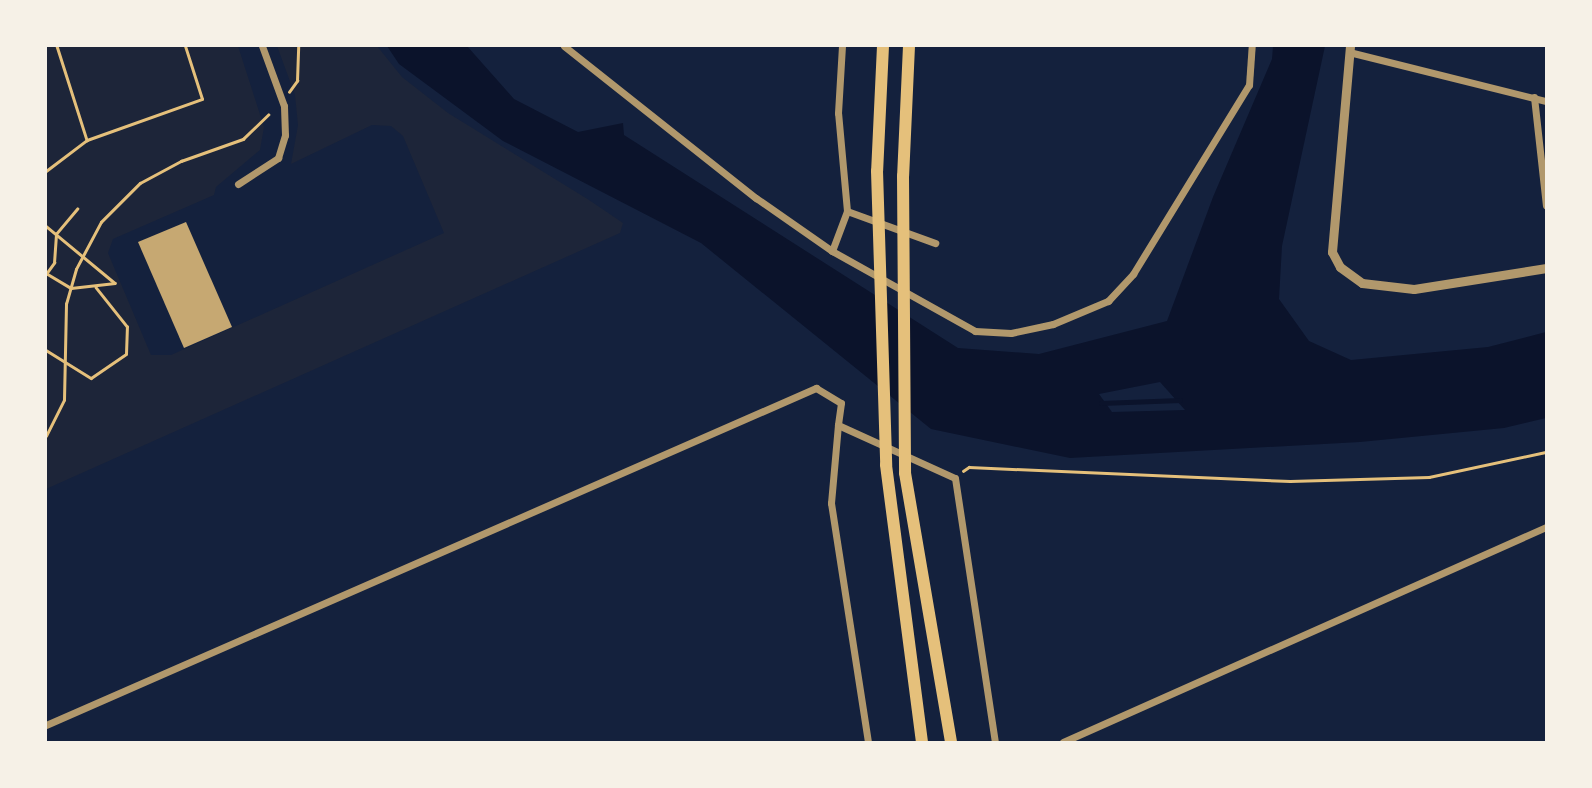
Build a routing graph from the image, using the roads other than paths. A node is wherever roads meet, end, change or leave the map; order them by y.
1 (262, 46) edge
2 (564, 46) edge
3 (842, 46) edge
4 (883, 46) edge
5 (909, 46) edge
6 (1252, 46) edge
7 (1350, 49) edge
8 (1534, 97) junction
9 (1546, 100) edge
10 (238, 184) dead end
11 (1546, 205) edge
12 (847, 211) junction
13 (935, 243) dead end
14 (832, 251) junction
15 (1546, 268) edge
16 (838, 425) junction
17 (1546, 527) edge
18 (939, 679) junction
19 (913, 691) junction
20 (46, 725) edge
21 (868, 743) edge
22 (914, 743) edge
23 (922, 743) edge
24 (951, 743) edge
25 (960, 743) edge
26 (995, 743) edge
27 (1063, 743) edge

1 - 10 street
2 - 14 street
3 - 12 street
4 - 19 highway
5 - 18 highway
6 - 14 street
7 - 8 street
7 - 15 street
8 - 9 street
8 - 11 street
12 - 13 street
12 - 14 street
16 - 20 street
16 - 21 street
16 - 26 street
17 - 27 street
18 - 24 highway
18 - 25 highway
19 - 22 highway
19 - 23 highway

